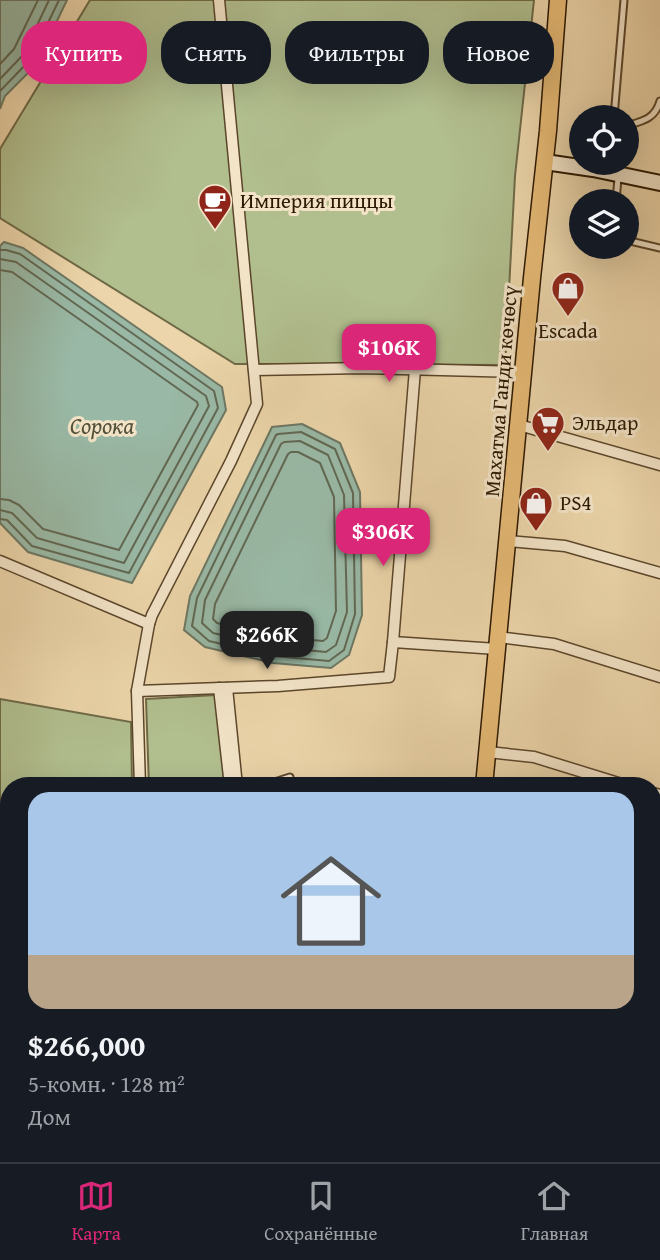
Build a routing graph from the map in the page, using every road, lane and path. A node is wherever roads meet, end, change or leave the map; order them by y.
1 (219, 0) edge
2 (558, 0) edge
3 (624, 0) edge
4 (660, 101) edge
5 (615, 105) edge
6 (639, 122) edge
7 (545, 162) junction
8 (569, 164) edge
9 (624, 175) edge
10 (660, 183) edge
11 (639, 243) edge
12 (660, 248) edge
13 (415, 369) junction
14 (254, 370) junction
15 (524, 372) junction
16 (550, 411) dead end
17 (519, 425) junction
18 (547, 433) junction
19 (660, 465) edge
20 (508, 541) junction
21 (0, 561) edge
22 (660, 573) edge
23 (149, 624) junction
24 (393, 642) junction
25 (498, 643) junction
26 (660, 677) edge
27 (223, 688) junction
28 (137, 691) junction
29 (488, 752) junction
30 (140, 777) edge
31 (229, 777) edge
32 (236, 777) edge
33 (485, 777) edge
34 (599, 777) edge

1 - 14 street
2 - 7 main road, Махатма Ганди көчөсү
3 - 5 lane
4 - 6 lane
7 - 8 main road
7 - 15 main road, Махатма Ганди көчөсү
9 - 10 main road
11 - 12 lane
13 - 14 street
13 - 15 street
13 - 24 street
14 - 23 street
15 - 17 main road, Махатма Ганди көчөсү
16 - 18 lane
17 - 18 street
17 - 20 main road, Махатма Ганди көчөсү
18 - 19 street
20 - 22 street
20 - 25 main road, Махатма Ганди көчөсү
21 - 23 street
23 - 28 street
24 - 25 street
24 - 27 street
25 - 26 street
25 - 29 main road, Махатма Ганди көчөсү
27 - 28 street
27 - 31 street
27 - 32 street
28 - 30 street
29 - 33 main road, Махатма Ганди көчөсү
29 - 34 street

